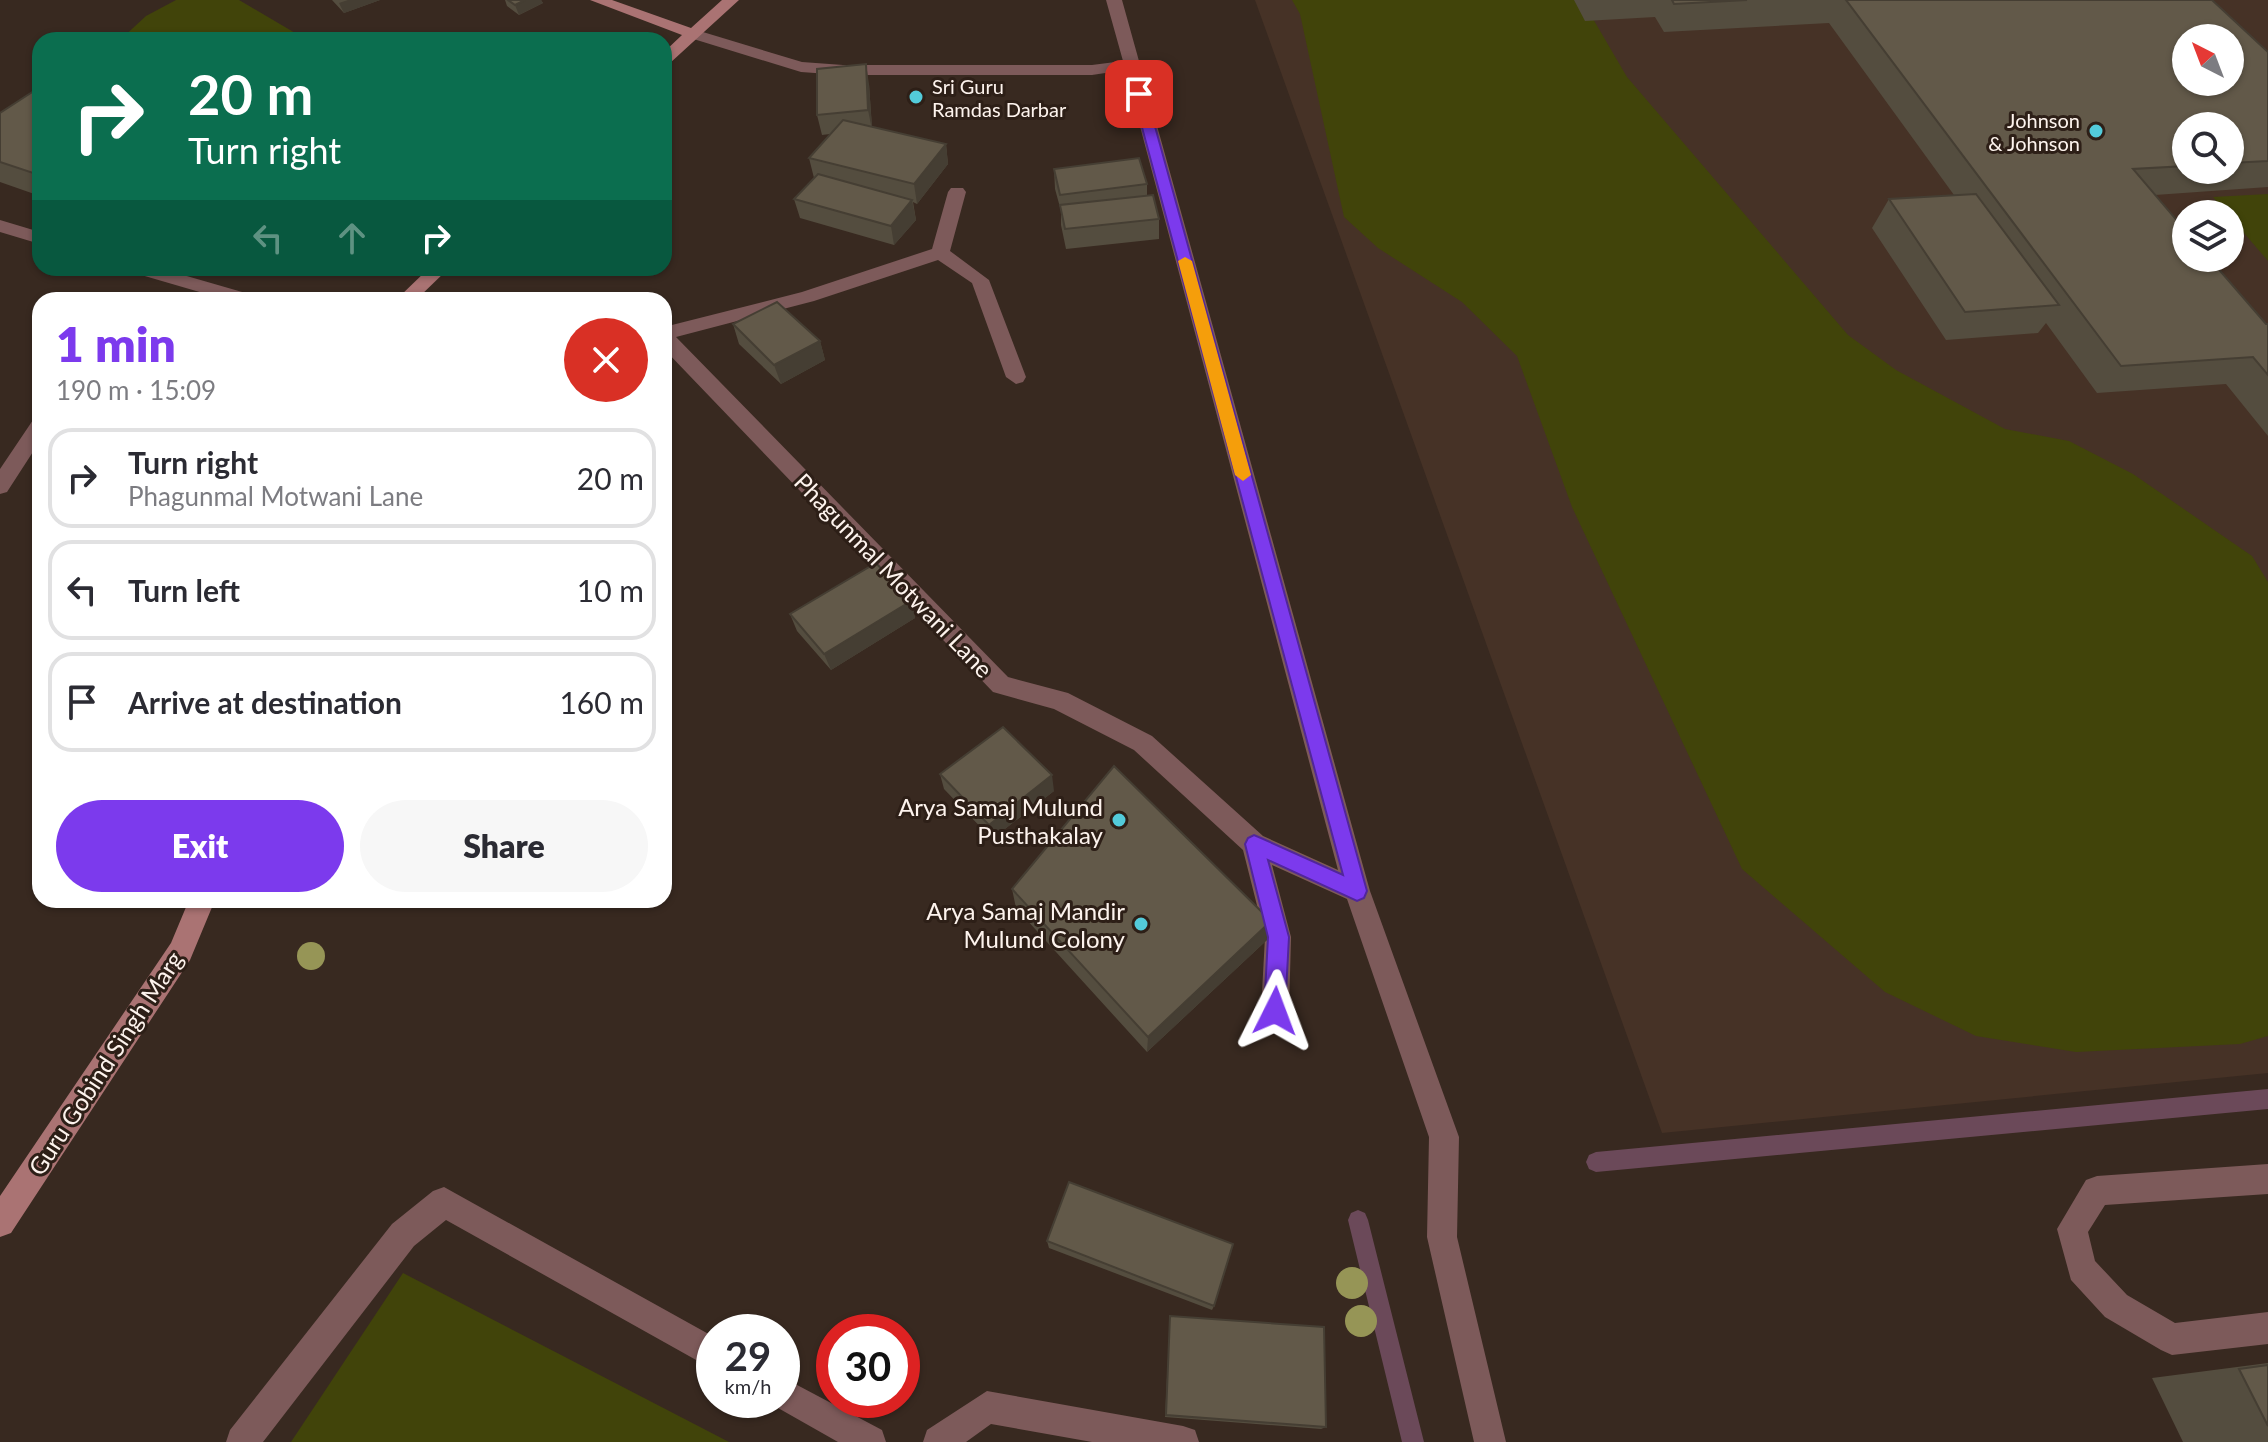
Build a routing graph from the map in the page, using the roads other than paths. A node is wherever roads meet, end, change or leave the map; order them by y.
1 (598, 0) edge
2 (731, 0) edge
3 (1114, 0) edge
4 (693, 34) junction
5 (672, 53) edge
6 (1131, 64) junction
7 (957, 192) dead end
8 (0, 226) edge
9 (32, 236) edge
10 (940, 253) junction
11 (166, 276) edge
12 (431, 276) edge
13 (221, 292) edge
14 (414, 292) edge
15 (672, 333) edge
16 (672, 343) edge
17 (1016, 377) dead end
18 (32, 437) edge
19 (0, 486) edge
20 (1254, 844) junction
21 (1357, 891) junction
22 (199, 908) edge
23 (1275, 1011) dead end
24 (2268, 1179) edge
25 (0, 1222) edge
26 (2268, 1328) edge
27 (696, 1344) edge
28 (800, 1403) edge
29 (242, 1442) edge
30 (870, 1442) edge
31 (939, 1442) edge
32 (1183, 1442) edge
33 (1490, 1442) edge

1 - 4 street
2 - 4 street
3 - 6 street
4 - 5 street
4 - 6 street
6 - 21 street
7 - 10 street
8 - 9 street
10 - 15 street
10 - 17 street
11 - 13 street
12 - 14 street
16 - 20 street, Phagunmal Motwani Lane
18 - 19 street
20 - 21 street, Phagunmal Motwani Lane
20 - 23 street
21 - 33 street
22 - 25 street, Guru Gobind Singh Marg
24 - 26 street
27 - 29 street
28 - 30 street
31 - 32 street

